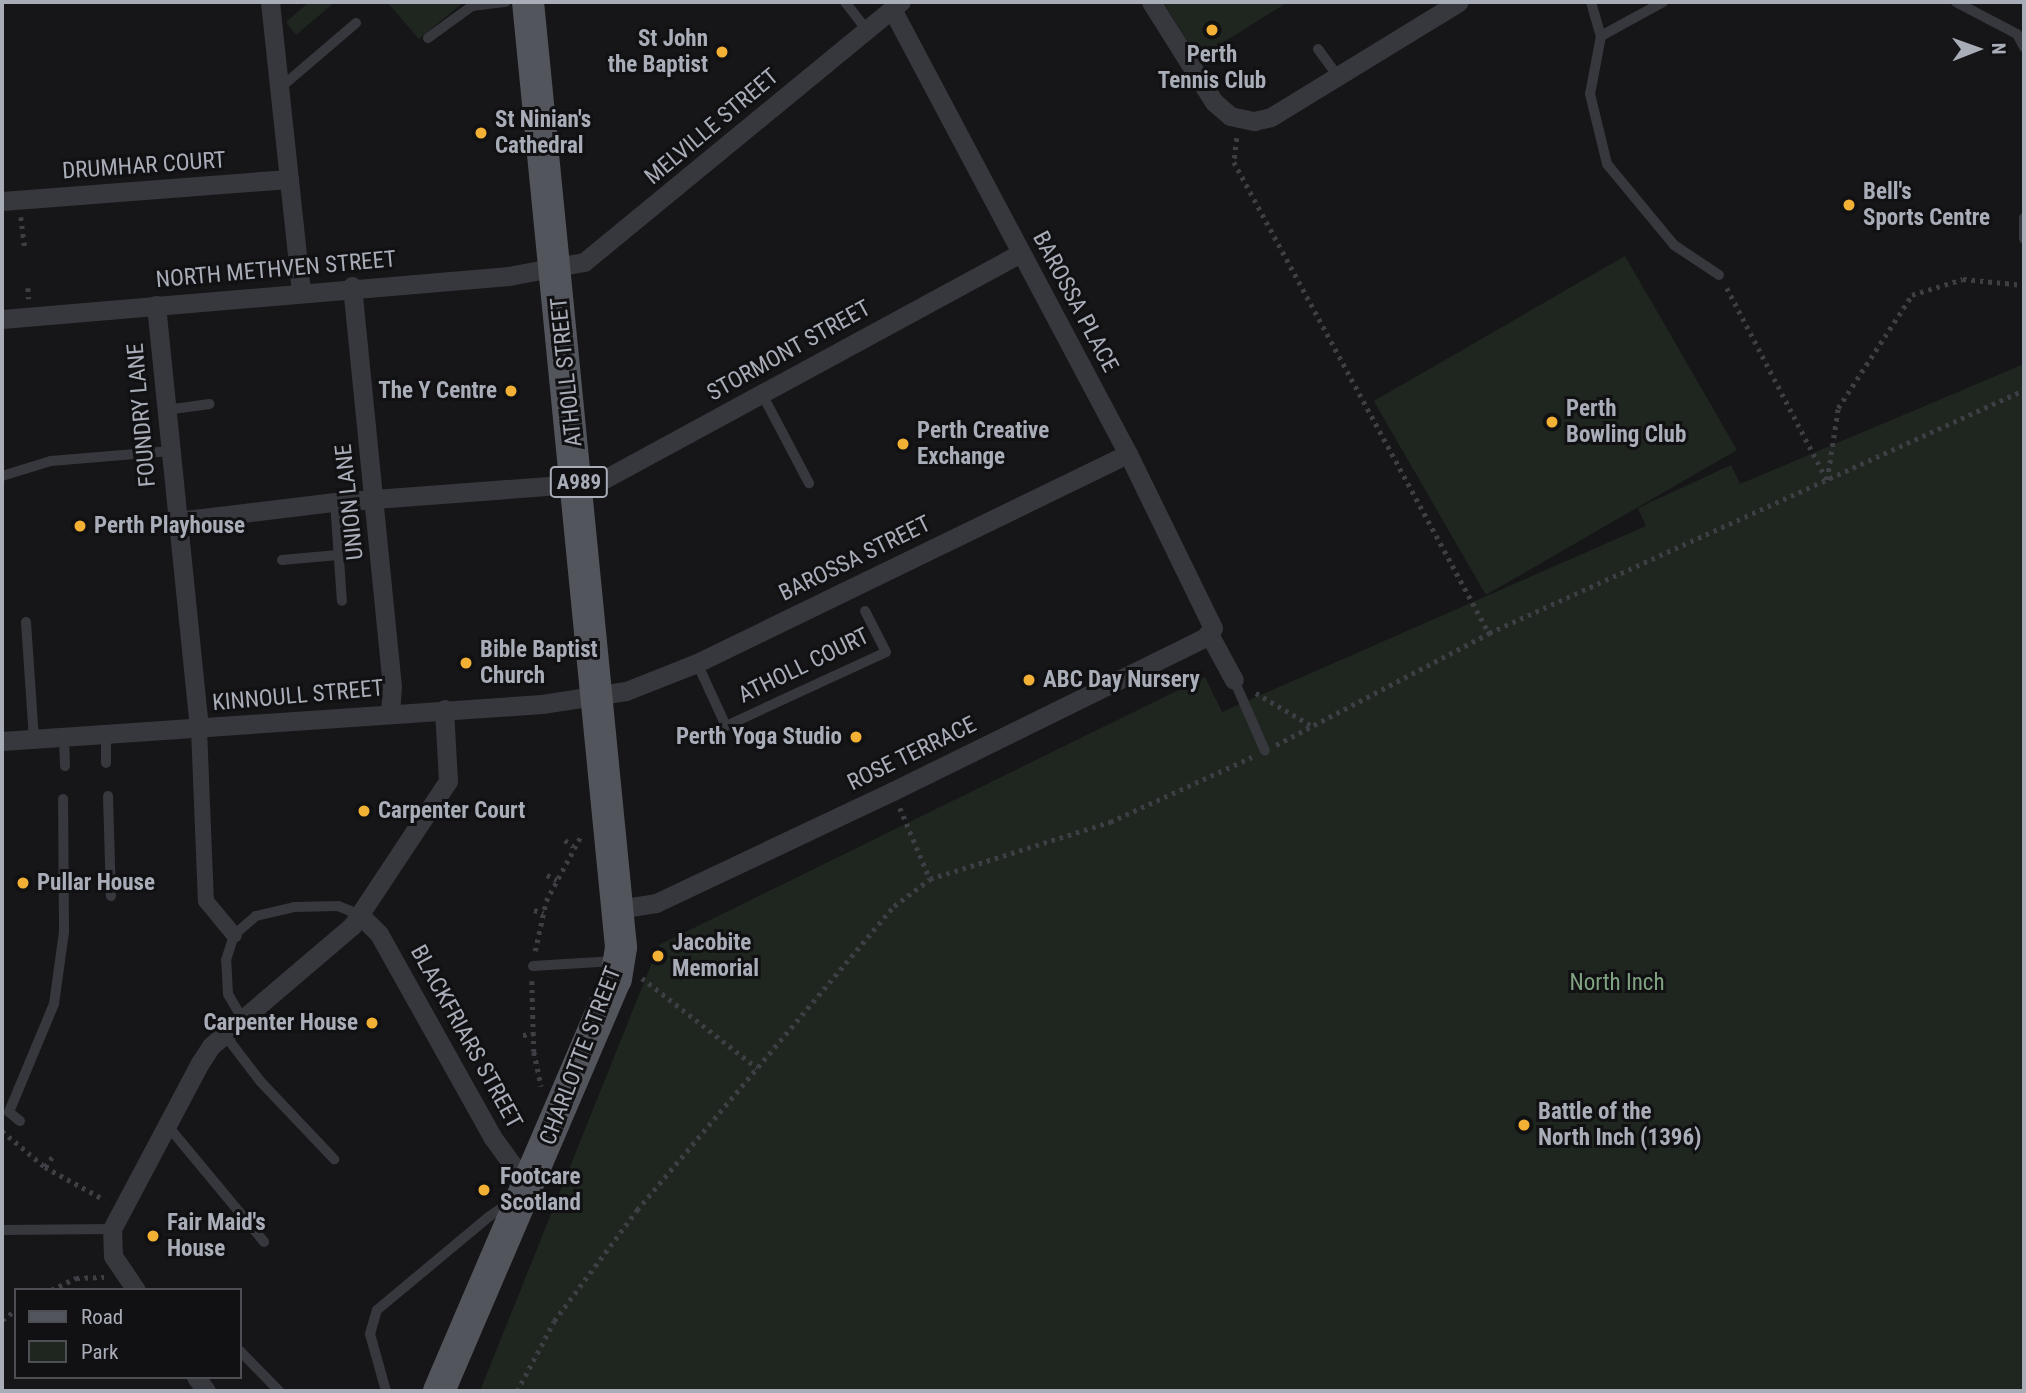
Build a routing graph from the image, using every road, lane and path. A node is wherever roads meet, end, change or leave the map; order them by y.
1 (273, 2) edge
2 (506, 2) edge
3 (528, 2) edge
4 (845, 2) edge
5 (1151, 2) edge
6 (1459, 2) edge
7 (1591, 2) edge
8 (1663, 2) edge
9 (1956, 2) edge
10 (897, 6) edge
11 (356, 23) dead end
12 (867, 30) junction
13 (1601, 36) junction
14 (428, 38) dead end
15 (2024, 47) edge
16 (1318, 49) dead end
17 (1338, 78) junction
18 (280, 88) junction
19 (1240, 120) junction
20 (289, 179) junction
21 (11, 201) edge
22 (2024, 218) edge
23 (2024, 239) edge
24 (25, 251) dead end
25 (1021, 253) junction
26 (555, 267) junction
27 (1720, 275) joint
28 (2024, 285) edge
29 (352, 286) junction
30 (301, 290) junction
31 (156, 305) junction
32 (2, 319) edge
33 (2024, 390) edge
34 (762, 394) junction
35 (210, 404) dead end
36 (166, 410) junction
37 (171, 452) junction
38 (1128, 454) junction
39 (2, 476) edge
40 (1827, 480) junction
41 (809, 482) dead end
42 (579, 485) junction
43 (374, 500) junction
44 (335, 502) junction
45 (177, 521) junction
46 (338, 555) junction
47 (282, 560) dead end
48 (342, 601) dead end
49 (865, 611) dead end
50 (26, 622) dead end
51 (1210, 627) junction
52 (1489, 633) junction
53 (697, 663) junction
54 (1234, 680) junction
55 (598, 697) junction
56 (444, 709) junction
57 (390, 713) junction
58 (1312, 726) junction
59 (199, 729) junction
60 (106, 736) junction
61 (64, 738) junction
62 (34, 740) junction
63 (2, 741) edge
64 (1265, 751) junction
65 (106, 763) dead end
66 (65, 766) dead end
67 (893, 791) junction
68 (108, 796) dead end
69 (64, 799) dead end
70 (608, 800) junction
71 (565, 840) dead end
72 (573, 846) junction
73 (547, 875) dead end
74 (930, 879) junction
75 (557, 880) junction
76 (111, 896) dead end
77 (618, 909) junction
78 (534, 911) dead end
79 (544, 913) junction
80 (360, 915) junction
81 (234, 935) junction
82 (620, 961) junction
83 (533, 966) junction
84 (521, 992) dead end
85 (530, 993) junction
86 (243, 1020) junction
87 (533, 1034) junction
88 (225, 1035) junction
89 (523, 1035) dead end
90 (757, 1068) junction
91 (542, 1093) dead end
92 (20, 1121) dead end
93 (167, 1125) junction
94 (2, 1131) edge
95 (53, 1156) dead end
96 (334, 1159) dead end
97 (45, 1167) junction
98 (534, 1177) junction
99 (124, 1209) junction
100 (505, 1213) junction
101 (112, 1229) junction
102 (2, 1230) edge
103 (264, 1242) dead end
104 (131, 1283) edge
105 (55, 1288) edge
106 (242, 1352) edge
107 (279, 1391) edge
108 (386, 1391) edge
109 (439, 1391) edge
110 (517, 1391) edge

1 - 18 street
2 - 14 lane
3 - 26 main road, ATHOLL STREET / A989
4 - 12 lane
5 - 19 street
6 - 17 street
7 - 13 lane
8 - 13 lane
9 - 15 lane
10 - 12 street, MELVILLE STREET
10 - 25 street, BAROSSA PLACE
11 - 18 lane
12 - 26 street, MELVILLE STREET
13 - 27 lane
16 - 17 lane
17 - 19 street
18 - 20 street
19 - 52 path
20 - 21 street, DRUMHAR COURT
20 - 30 street
21 - 24 path
22 - 23 lane
25 - 34 street, STORMONT STREET
25 - 38 street, BAROSSA PLACE
26 - 29 street, NORTH METHVEN STREET
26 - 42 main road, ATHOLL STREET / A989
27 - 40 path
28 - 40 path
29 - 30 street, NORTH METHVEN STREET
29 - 43 street, UNION LANE
30 - 31 street, NORTH METHVEN STREET
31 - 32 street, NORTH METHVEN STREET
31 - 36 street, FOUNDRY LANE
33 - 40 path
34 - 41 lane
34 - 42 street, STORMONT STREET
35 - 36 lane
36 - 37 street, FOUNDRY LANE
37 - 39 lane
37 - 45 street, FOUNDRY LANE
38 - 51 street, BAROSSA PLACE
38 - 53 street, BAROSSA STREET
40 - 52 path
42 - 43 street, STORMONT STREET
42 - 55 main road, ATHOLL STREET / A989
43 - 44 street, STORMONT STREET
43 - 57 street, UNION LANE
44 - 45 street, STORMONT STREET
44 - 46 lane
45 - 59 street, FOUNDRY LANE
46 - 47 lane
46 - 48 lane
49 - 53 lane, ATHOLL COURT
50 - 62 lane
51 - 54 street, BAROSSA PLACE
51 - 67 street, ROSE TERRACE
52 - 58 path
53 - 55 street, BAROSSA STREET
54 - 58 path
54 - 64 lane
55 - 56 street, KINNOULL STREET
55 - 70 main road, ATHOLL STREET / A989
56 - 57 street, KINNOULL STREET
56 - 80 street
57 - 59 street, KINNOULL STREET
58 - 64 path
59 - 60 street, KINNOULL STREET
59 - 81 street
60 - 61 street, KINNOULL STREET
60 - 65 lane
61 - 62 street, KINNOULL STREET
61 - 66 lane
62 - 63 street, KINNOULL STREET
64 - 74 path
67 - 74 path
67 - 77 street, ROSE TERRACE
68 - 76 lane
69 - 92 lane
70 - 72 path
70 - 77 main road, ATHOLL STREET / A989
71 - 72 path
72 - 75 path
73 - 75 path
74 - 90 path
75 - 79 path
77 - 82 main road, CHARLOTTE STREET / A989
78 - 79 path
79 - 83 path
80 - 81 lane
80 - 86 street
80 - 98 street, BLACKFRIARS STREET
81 - 86 lane
82 - 83 lane
82 - 90 path
82 - 98 main road, CHARLOTTE STREET / A989
83 - 85 path
84 - 85 path
85 - 87 path
86 - 88 street
87 - 89 path
87 - 91 path
88 - 93 street
88 - 96 lane
90 - 110 path
93 - 99 street
93 - 103 lane
94 - 97 path
95 - 97 path
97 - 99 path
98 - 100 main road, CHARLOTTE STREET / A989
99 - 101 street
100 - 108 lane
100 - 109 main road, CHARLOTTE STREET / A989
101 - 102 lane
101 - 104 street
104 - 105 path
106 - 107 lane

